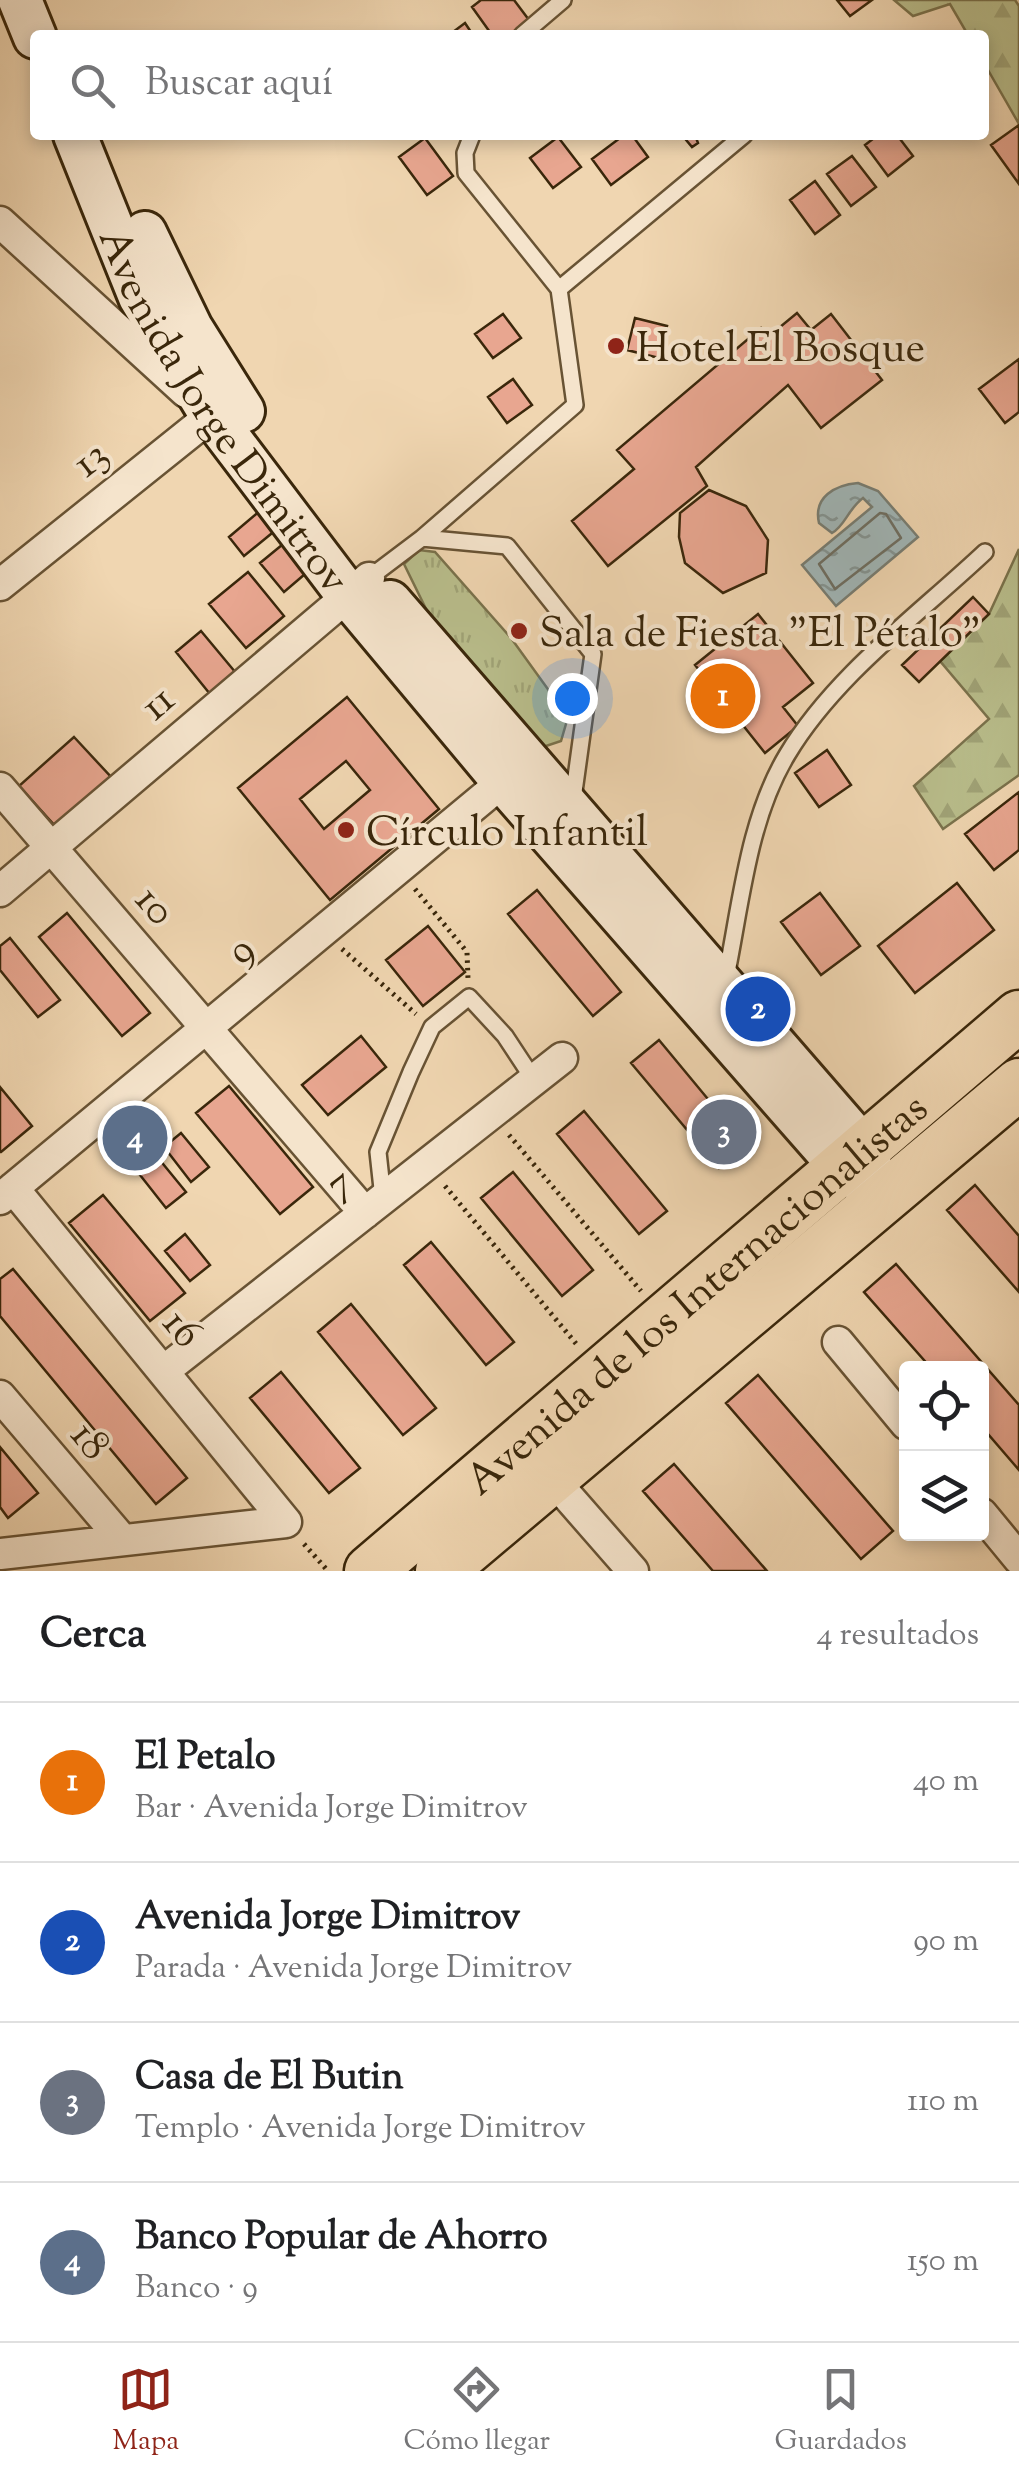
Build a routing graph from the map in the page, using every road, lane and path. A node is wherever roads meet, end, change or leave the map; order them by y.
1 (20, 0) edge
2 (50, 0) edge
3 (562, 0) edge
4 (32, 30) edge
5 (62, 30) edge
6 (528, 30) edge
7 (76, 140) edge
8 (107, 140) edge
9 (470, 140) edge
10 (738, 140) edge
11 (0, 222) edge
12 (560, 289) junction
13 (222, 406) junction
14 (422, 538) junction
15 (985, 552) dead end
16 (0, 585) edge
17 (358, 586) junction
18 (516, 771) junction
19 (0, 788) edge
20 (571, 811) junction
21 (52, 847) junction
22 (401, 871) junction
23 (0, 892) edge
24 (324, 934) junction
25 (724, 985) junction
26 (468, 997) junction
27 (1019, 1016) edge
28 (432, 1027) junction
29 (208, 1028) junction
30 (562, 1058) dead end
31 (534, 1080) junction
32 (1019, 1084) edge
33 (491, 1114) junction
34 (853, 1157) junction
35 (427, 1164) junction
36 (6, 1194) edge
37 (882, 1197) junction
38 (374, 1206) junction
39 (664, 1318) junction
40 (838, 1342) dead end
41 (165, 1370) junction
42 (601, 1373) junction
43 (0, 1396) edge
44 (899, 1416) edge
45 (536, 1460) junction
46 (286, 1522) junction
47 (989, 1522) edge
48 (120, 1537) junction
49 (0, 1554) edge
50 (1019, 1558) edge
51 (328, 1571) edge
52 (370, 1571) edge
53 (442, 1571) edge
54 (633, 1571) edge

1 - 4 main road
2 - 5 main road
3 - 6 lane
7 - 13 main road, Avenida Jorge Dimitrov
8 - 13 main road, Avenida Jorge Dimitrov
9 - 12 lane
10 - 12 lane
11 - 13 street
12 - 14 lane
13 - 16 street, 13
13 - 17 main road, Avenida Jorge Dimitrov
14 - 17 lane
14 - 20 lane
15 - 25 lane
17 - 18 main road, Avenida Jorge Dimitrov
17 - 21 street, 11
18 - 20 main road, Avenida Jorge Dimitrov
18 - 22 street, 9
18 - 34 main road, Avenida Jorge Dimitrov
19 - 21 street, 10
20 - 25 main road, Avenida Jorge Dimitrov
21 - 23 street, 11
21 - 29 street, 10
22 - 24 street, 9
22 - 26 path
24 - 28 path
24 - 29 street, 9
25 - 34 main road, Avenida Jorge Dimitrov
26 - 28 lane
26 - 31 lane
27 - 34 highway, Avenida de los Internacionalistas
28 - 38 lane
29 - 36 street, 9
29 - 38 street, 10
30 - 31 street, 7
31 - 33 street, 7
32 - 37 highway, Avenida de los Internacionalistas
33 - 35 street, 7
33 - 39 path
34 - 37 main road, Avenida Jorge Dimitrov
34 - 39 highway, Avenida de los Internacionalistas
35 - 38 street, 7
35 - 42 path
36 - 41 street, 16
37 - 45 highway, Avenida de los Internacionalistas
38 - 41 street, 7
39 - 42 highway, Avenida de los Internacionalistas
40 - 44 street
41 - 46 street, 16
42 - 45 highway, Avenida de los Internacionalistas
43 - 48 street, 18
45 - 52 highway, Avenida de los Internacionalistas
45 - 53 highway, Avenida de los Internacionalistas
45 - 54 street
46 - 48 street
46 - 51 path
47 - 50 street
48 - 49 street

